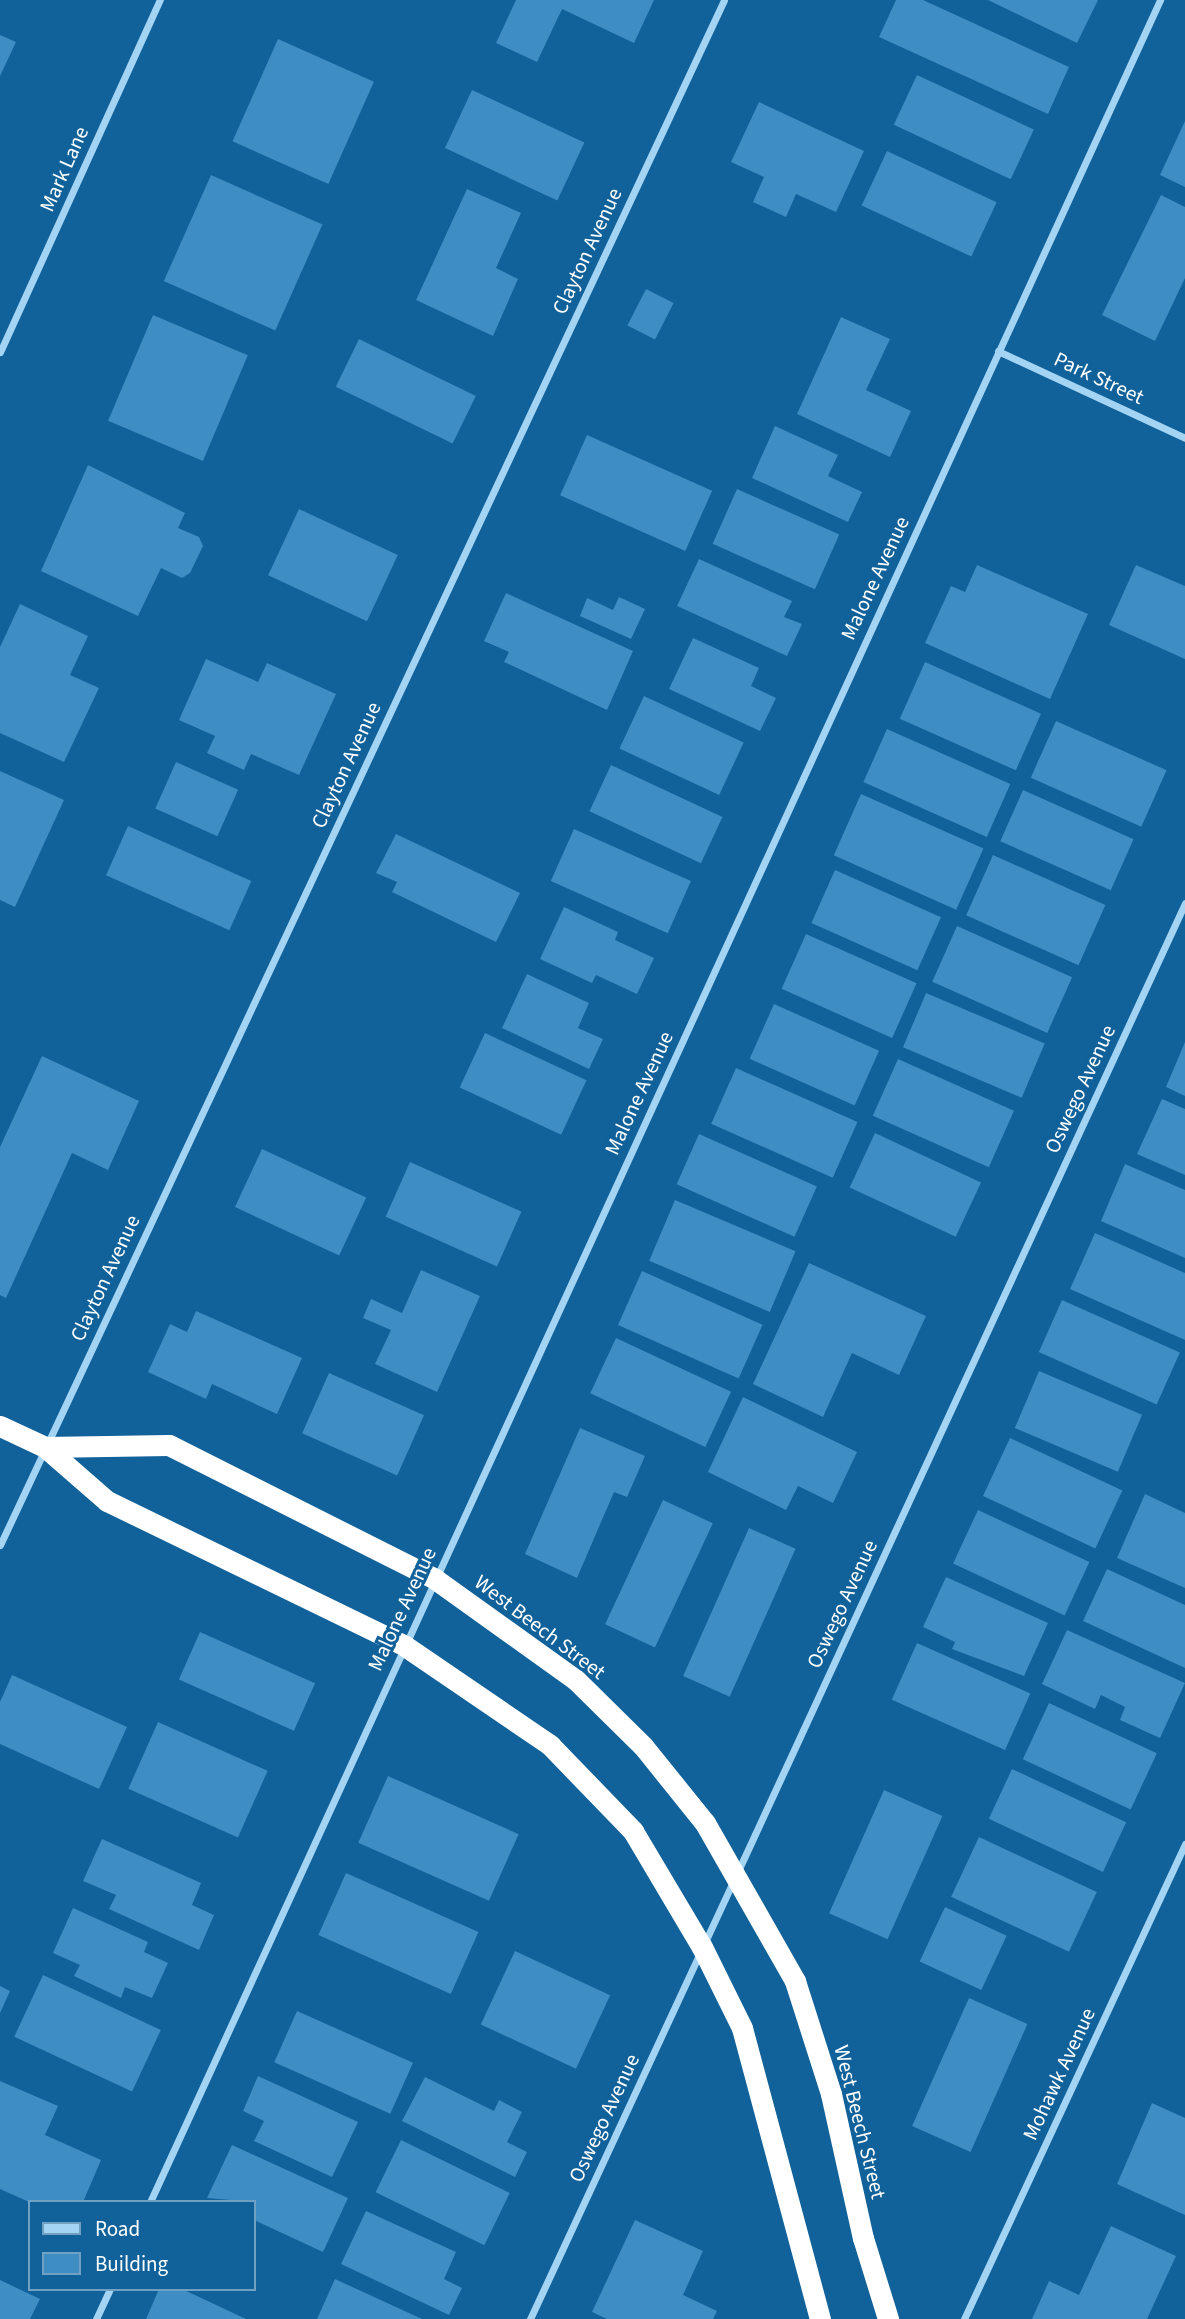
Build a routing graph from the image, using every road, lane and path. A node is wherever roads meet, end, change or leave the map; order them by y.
1 (160, 0) edge
2 (724, 0) edge
3 (1160, 0) edge
4 (998, 351) junction
5 (0, 352) edge
6 (1185, 438) edge
7 (1185, 903) edge
8 (0, 1426) edge
9 (45, 1447) junction
10 (0, 1545) edge
11 (435, 1578) junction
12 (405, 1646) junction
13 (1185, 1844) edge
14 (737, 1873) junction
15 (702, 1947) junction
16 (151, 2200) edge
17 (109, 2291) edge
18 (96, 2319) edge
19 (530, 2319) edge
20 (820, 2319) edge
21 (888, 2319) edge
22 (964, 2319) edge

1 - 5 street, Mark Lane
2 - 9 street, Clayton Avenue
3 - 4 street, Malone Avenue
4 - 6 street, Park Street
4 - 11 street, Malone Avenue
7 - 14 street, Oswego Avenue
8 - 9 highway, West Beech Street
9 - 10 street, Clayton Avenue
9 - 11 highway, West Beech Street
9 - 12 highway, West Beech Street
11 - 12 street, Malone Avenue
11 - 14 highway, West Beech Street
12 - 15 highway, West Beech Street
12 - 16 street, Malone Avenue
13 - 22 street, Mohawk Avenue
14 - 15 street, Oswego Avenue
14 - 21 highway, West Beech Street
15 - 19 street, Oswego Avenue
15 - 20 highway, West Beech Street
17 - 18 street

